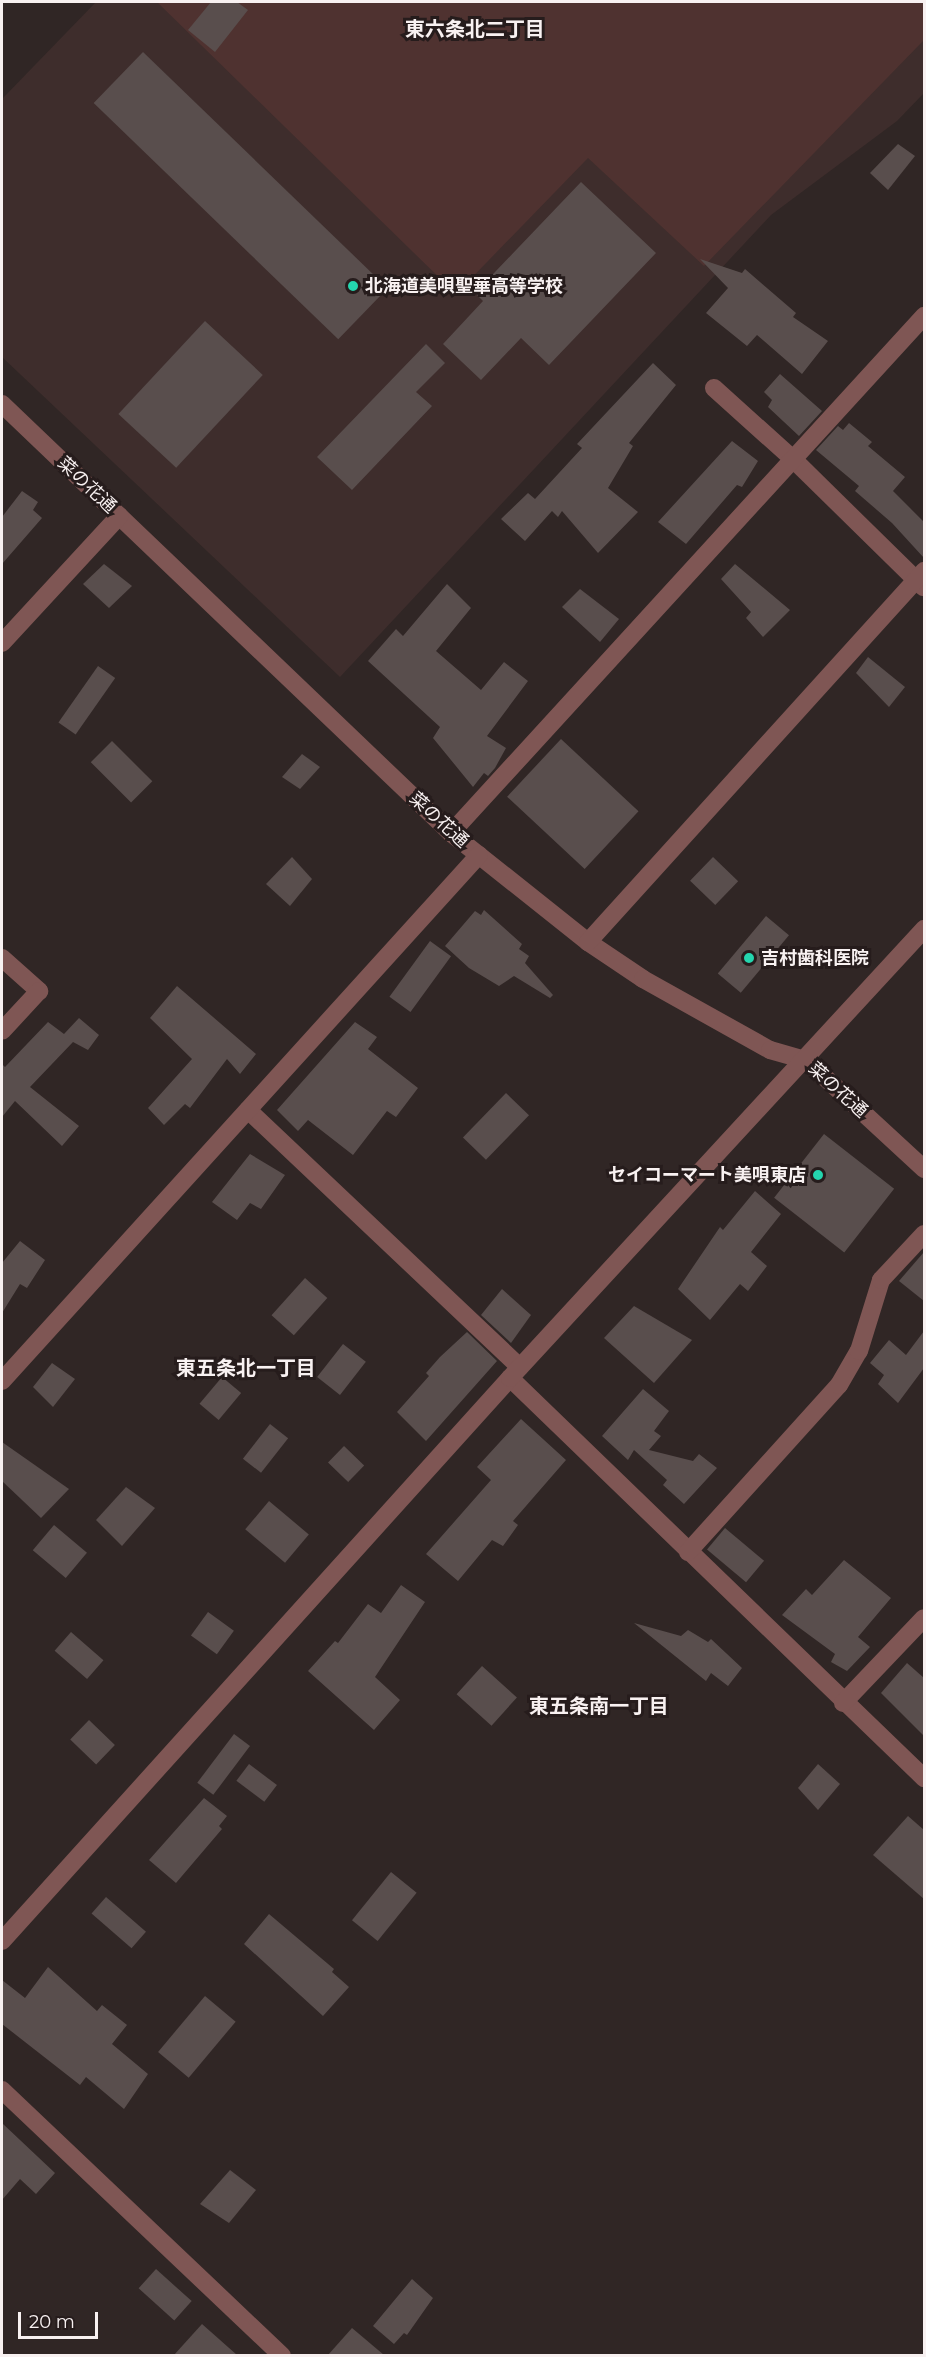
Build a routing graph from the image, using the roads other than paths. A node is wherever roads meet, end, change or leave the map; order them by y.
1 (924, 316) edge
2 (714, 388) dead end
3 (2, 404) edge
4 (795, 461) junction
5 (119, 516) junction
6 (922, 580) edge
7 (2, 643) edge
8 (451, 833) junction
9 (479, 855) junction
10 (924, 931) edge
11 (588, 942) junction
12 (2, 958) edge
13 (2, 1031) edge
14 (806, 1060) junction
15 (248, 1110) junction
16 (924, 1169) edge
17 (924, 1234) edge
18 (515, 1373) junction
19 (2, 1382) edge
20 (688, 1552) junction
21 (924, 1618) edge
22 (843, 1703) junction
23 (924, 1778) edge
24 (3, 1935) edge
25 (2, 2090) edge
26 (282, 2355) edge

1 - 4 street
2 - 4 street
3 - 5 street, 菜の花通
4 - 6 street
4 - 8 street
5 - 7 street
5 - 8 street, 菜の花通
6 - 11 street
8 - 9 street, 菜の花通
9 - 11 street, 菜の花通
9 - 15 street
10 - 14 street
11 - 14 street, 菜の花通
12 - 13 street
14 - 16 street, 菜の花通
14 - 18 street
15 - 18 street
15 - 19 street
17 - 20 street
18 - 20 street
18 - 24 street
20 - 22 street
21 - 22 street
22 - 23 street
25 - 26 street

